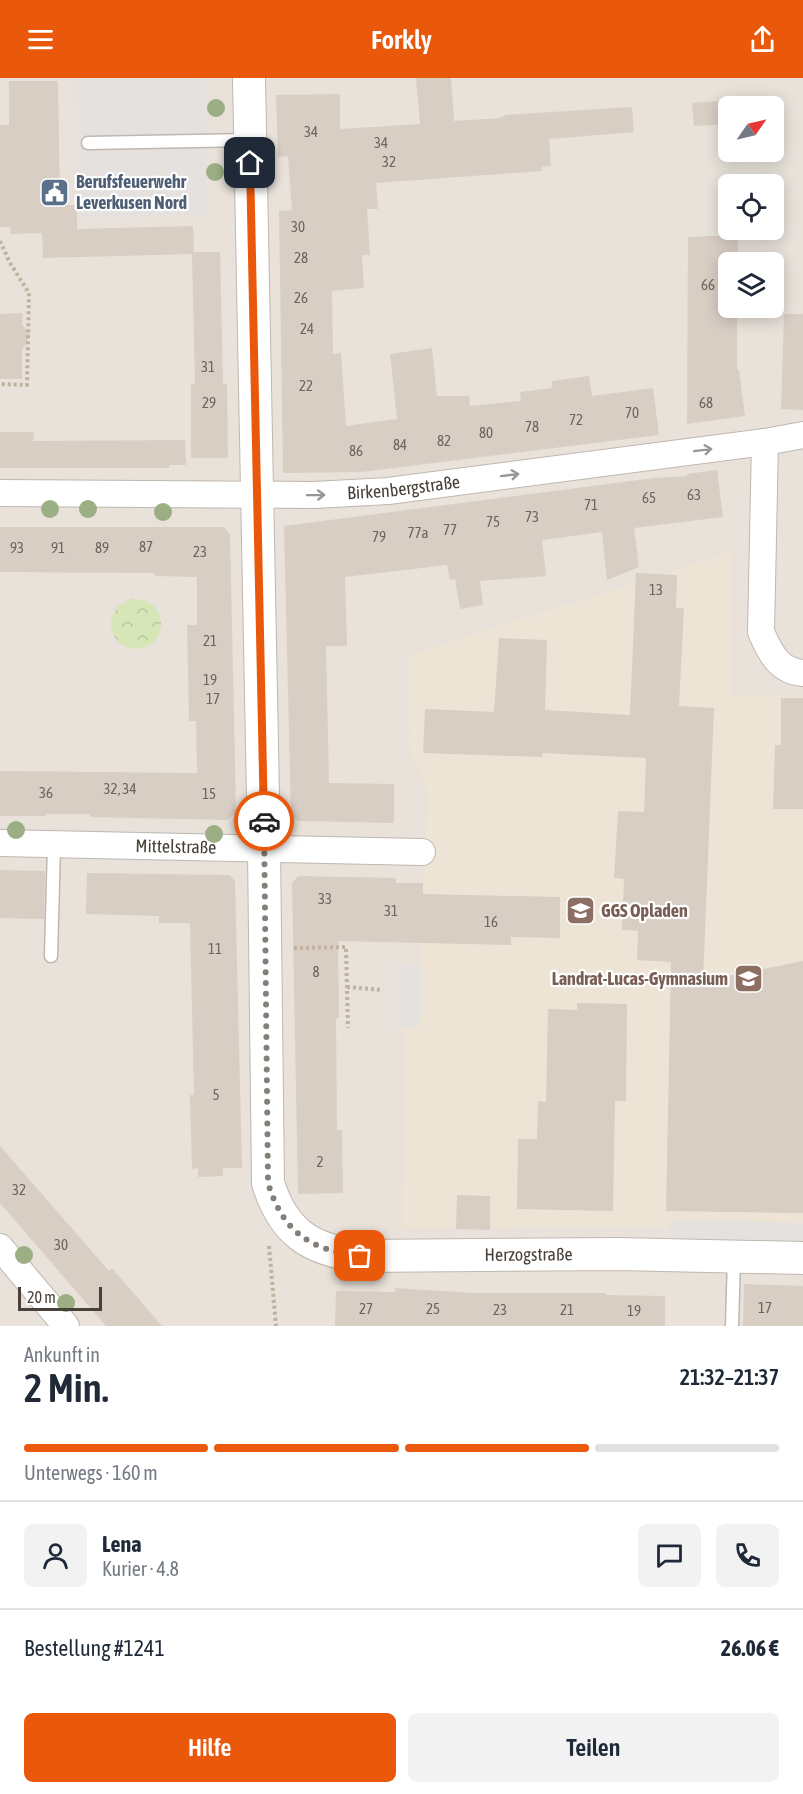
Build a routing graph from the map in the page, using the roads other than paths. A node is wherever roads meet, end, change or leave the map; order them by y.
1 (249, 78) edge
2 (250, 140) junction
3 (88, 143) dead end
4 (803, 435) edge
5 (765, 442) junction
6 (0, 493) edge
7 (257, 494) junction
8 (803, 673) edge
9 (0, 843) edge
10 (54, 844) junction
11 (264, 848) junction
12 (422, 852) dead end
13 (51, 956) dead end
14 (0, 1247) edge
15 (734, 1257) junction
16 (803, 1258) edge
17 (66, 1326) edge
18 (732, 1326) edge

1 - 2 street
2 - 3 lane
2 - 7 street
4 - 5 street, Birkenbergstraße
7 -> 5 street, Birkenbergstraße
5 - 8 street
6 - 7 street, Birkenbergstraße
7 - 11 street
9 - 10 street, Mittelstraße
10 - 11 street, Mittelstraße
10 - 13 lane
11 - 12 street, Mittelstraße
11 - 15 street, Herzogstraße
14 - 17 street
15 - 16 street, Herzogstraße
15 - 18 lane

